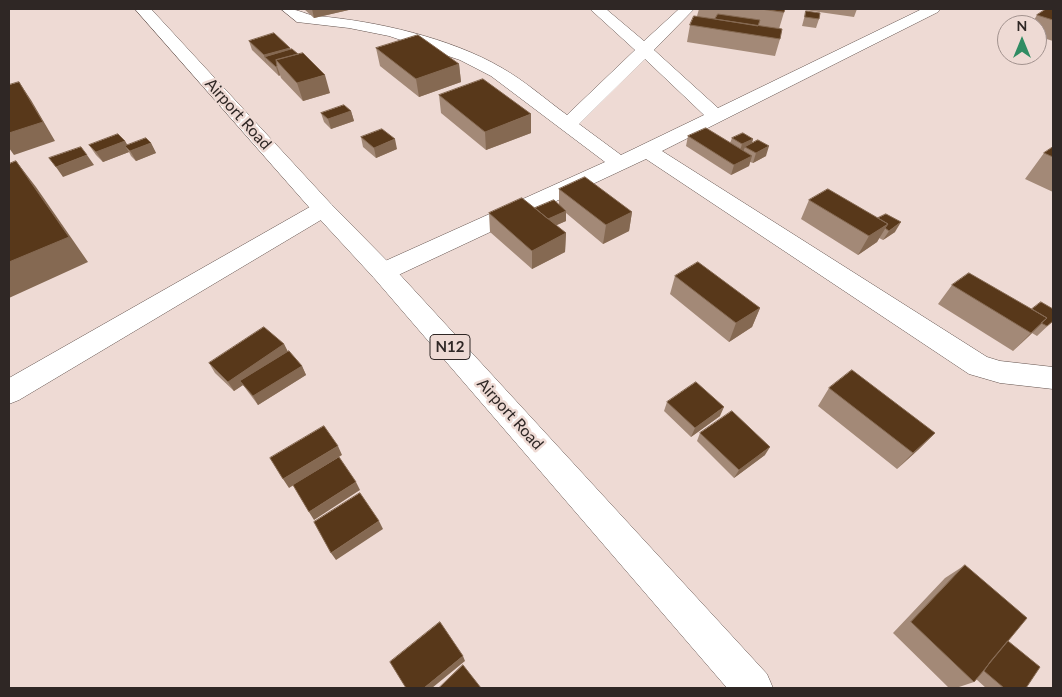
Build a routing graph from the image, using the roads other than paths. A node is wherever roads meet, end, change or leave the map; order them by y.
1 (144, 9) edge
2 (289, 9) edge
3 (597, 9) edge
4 (687, 9) edge
5 (933, 9) edge
6 (644, 49) junction
7 (716, 116) junction
8 (568, 124) junction
9 (646, 151) junction
10 (619, 163) junction
11 (323, 209) junction
12 (383, 272) junction
13 (1053, 378) edge
14 (9, 392) edge
15 (753, 688) edge

1 - 11 main road, Airport Road / N12
2 - 8 main road
3 - 6 main road
4 - 6 main road
5 - 7 main road
6 - 7 main road
6 - 8 main road
7 - 9 main road
8 - 10 main road
9 - 10 main road
9 - 13 main road
10 - 12 main road
11 - 12 main road, Airport Road / N12
11 - 14 main road
12 - 15 main road, Airport Road / N12

